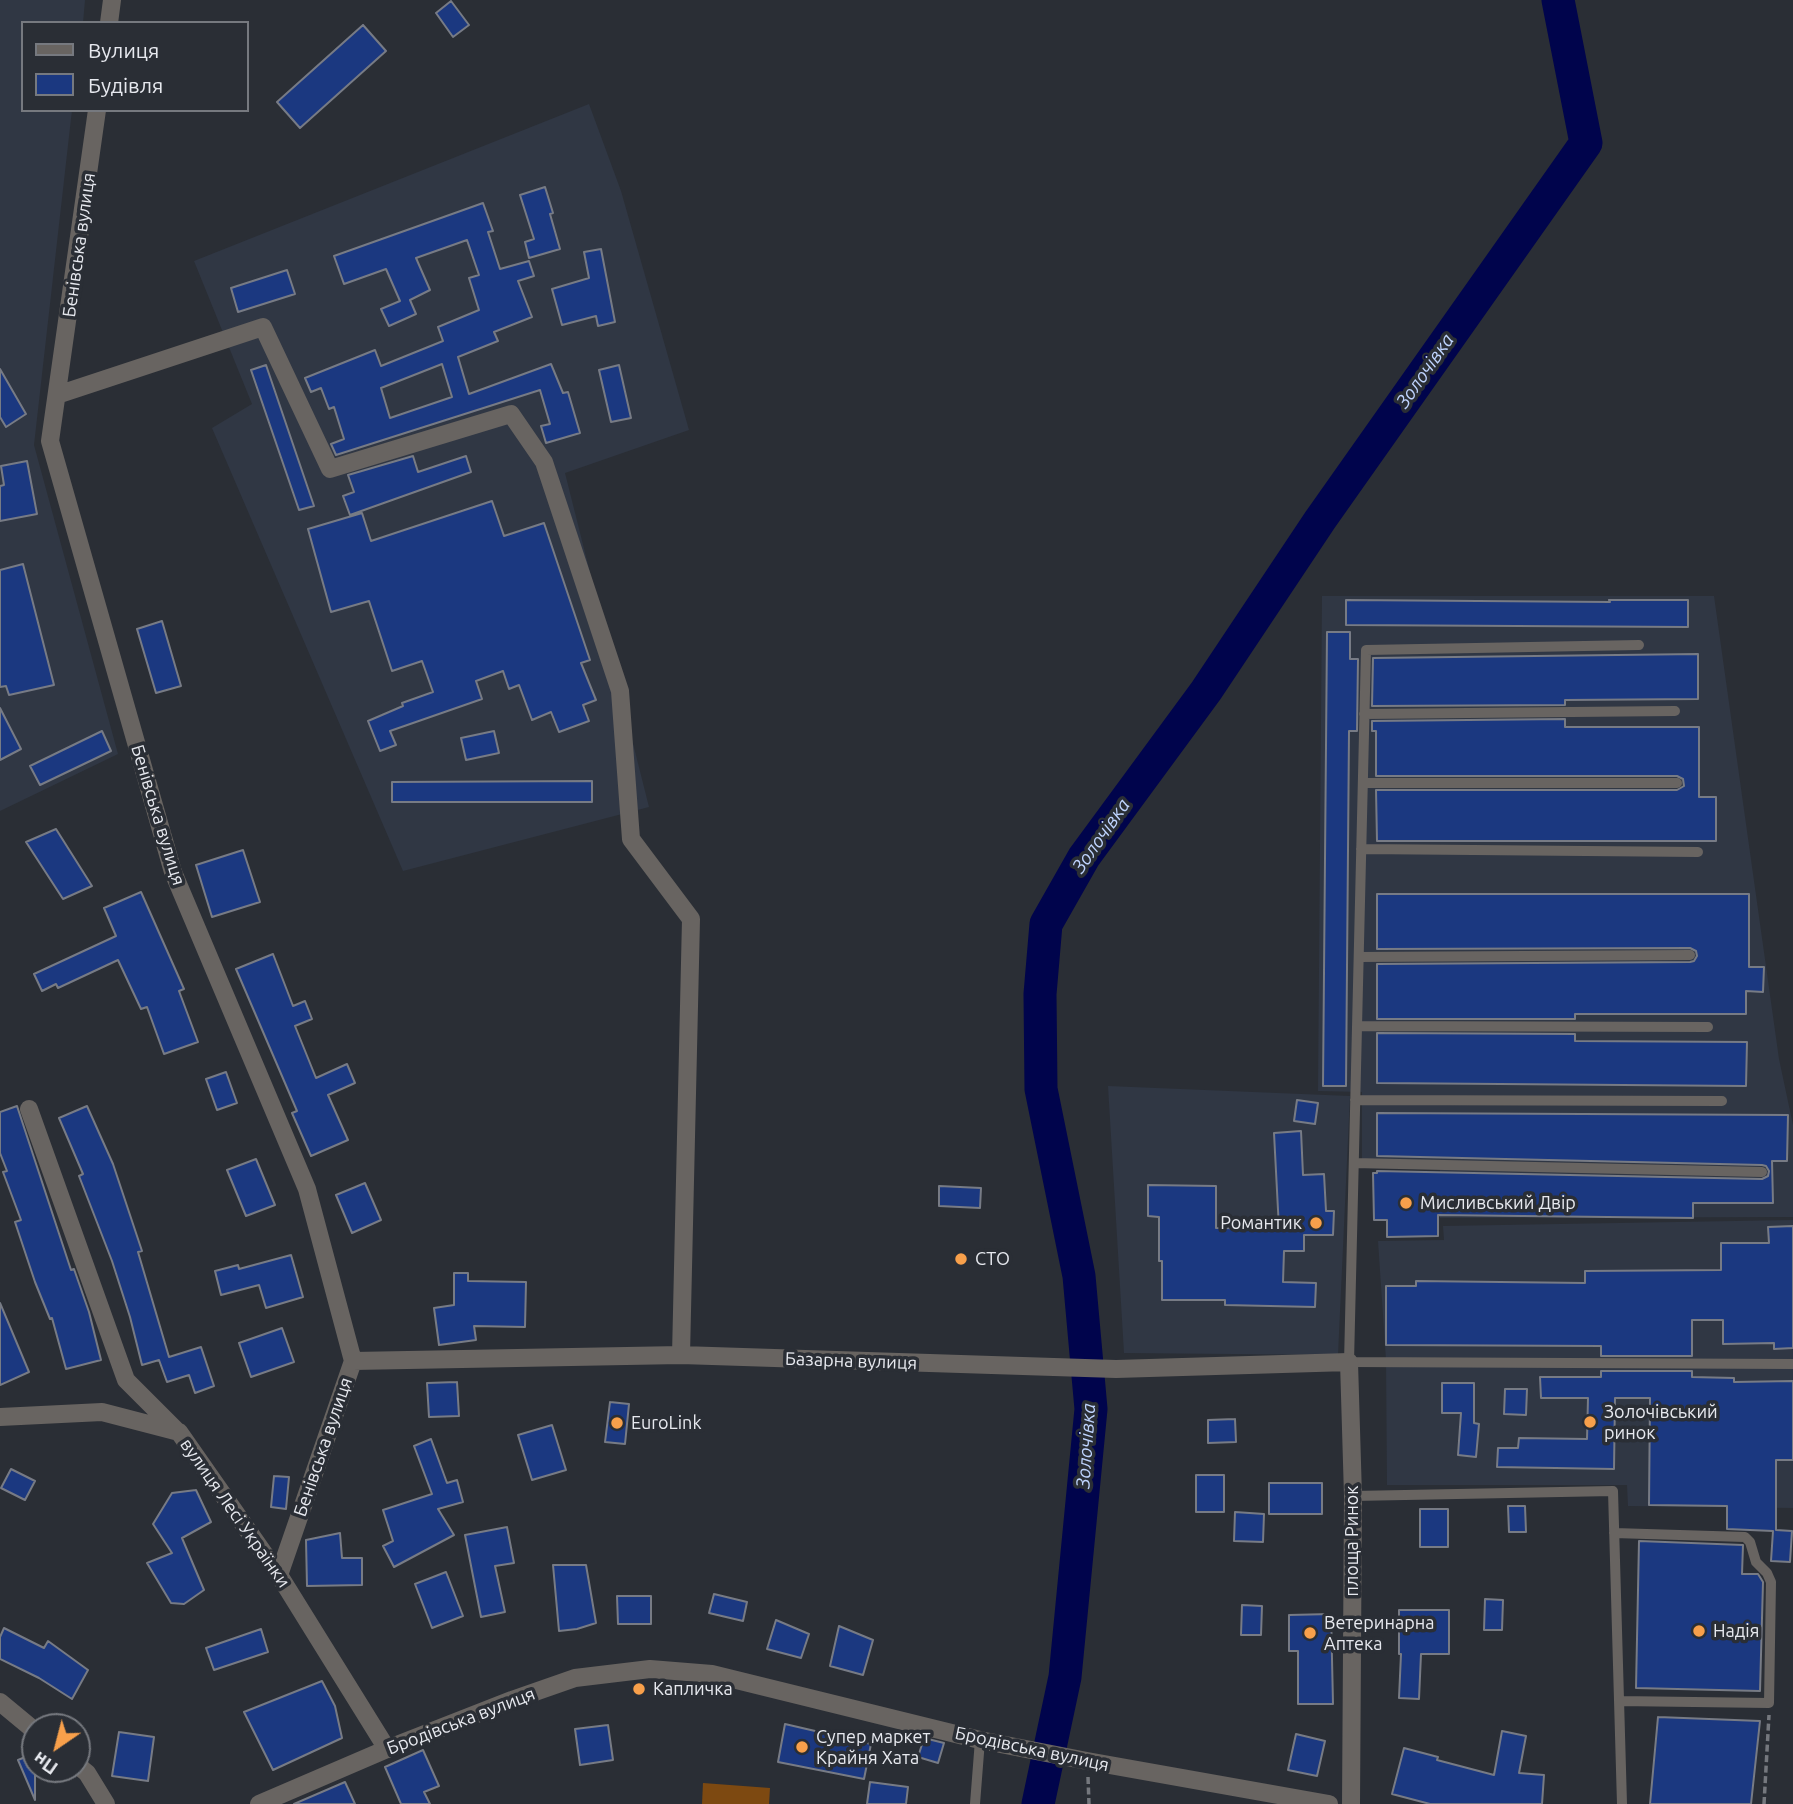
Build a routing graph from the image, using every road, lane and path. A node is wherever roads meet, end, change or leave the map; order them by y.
1 (112, 0) edge
2 (109, 21) edge
3 (97, 112) edge
4 (57, 395) junction
5 (1639, 645) dead end
6 (1675, 711) dead end
7 (1364, 713) junction
8 (1363, 783) junction
9 (1677, 783) dead end
10 (1361, 849) junction
11 (1698, 852) dead end
12 (1690, 955) dead end
13 (1359, 957) junction
14 (1357, 1026) junction
15 (1708, 1027) dead end
16 (1355, 1100) junction
17 (1722, 1101) dead end
18 (29, 1109) dead end
19 (1354, 1163) junction
20 (1762, 1172) dead end
21 (681, 1355) junction
22 (353, 1362) junction
23 (1349, 1362) junction
24 (1793, 1364) edge
25 (0, 1418) edge
26 (179, 1432) junction
27 (1353, 1496) junction
28 (1614, 1533) junction
29 (279, 1576) junction
30 (1619, 1701) junction
31 (0, 1702) edge
32 (1769, 1703) junction
33 (21, 1719) edge
34 (989, 1741) junction
35 (387, 1749) junction
36 (1087, 1761) junction
37 (91, 1780) edge
38 (271, 1802) edge
39 (106, 1804) edge
40 (975, 1804) edge
41 (1089, 1804) edge
42 (1329, 1804) edge
43 (1351, 1804) edge
44 (1622, 1804) edge
45 (1764, 1804) edge

1 - 2 street
3 - 4 street, Бенівська вулиця
4 - 21 street
4 - 22 street, Бенівська вулиця
5 - 7 lane
6 - 7 lane
7 - 8 lane
8 - 9 lane
8 - 10 lane
10 - 11 lane
10 - 13 lane
12 - 13 lane
13 - 14 lane
14 - 15 lane
14 - 16 lane
16 - 17 lane
16 - 19 lane
18 - 26 street
19 - 20 lane
19 - 23 lane
21 - 22 street, Базарна вулиця
21 - 23 street, Базарна вулиця
22 - 29 street, Бенівська вулиця
23 - 24 lane
23 - 27 street, площа Ринок
25 - 26 street, вулиця Лесі Українки
26 - 29 street, вулиця Лесі Українки
27 - 28 lane
27 - 43 street, площа Ринок
28 - 30 lane
28 - 32 lane
29 - 35 street, вулиця Лесі Українки
30 - 32 lane
30 - 44 lane
31 - 33 street
32 - 45 path
34 - 35 street, Бродівська вулиця
34 - 36 street, Бродівська вулиця
34 - 40 lane
35 - 38 street, Бродівська вулиця
36 - 41 path
36 - 42 street, Бродівська вулиця
37 - 39 street

